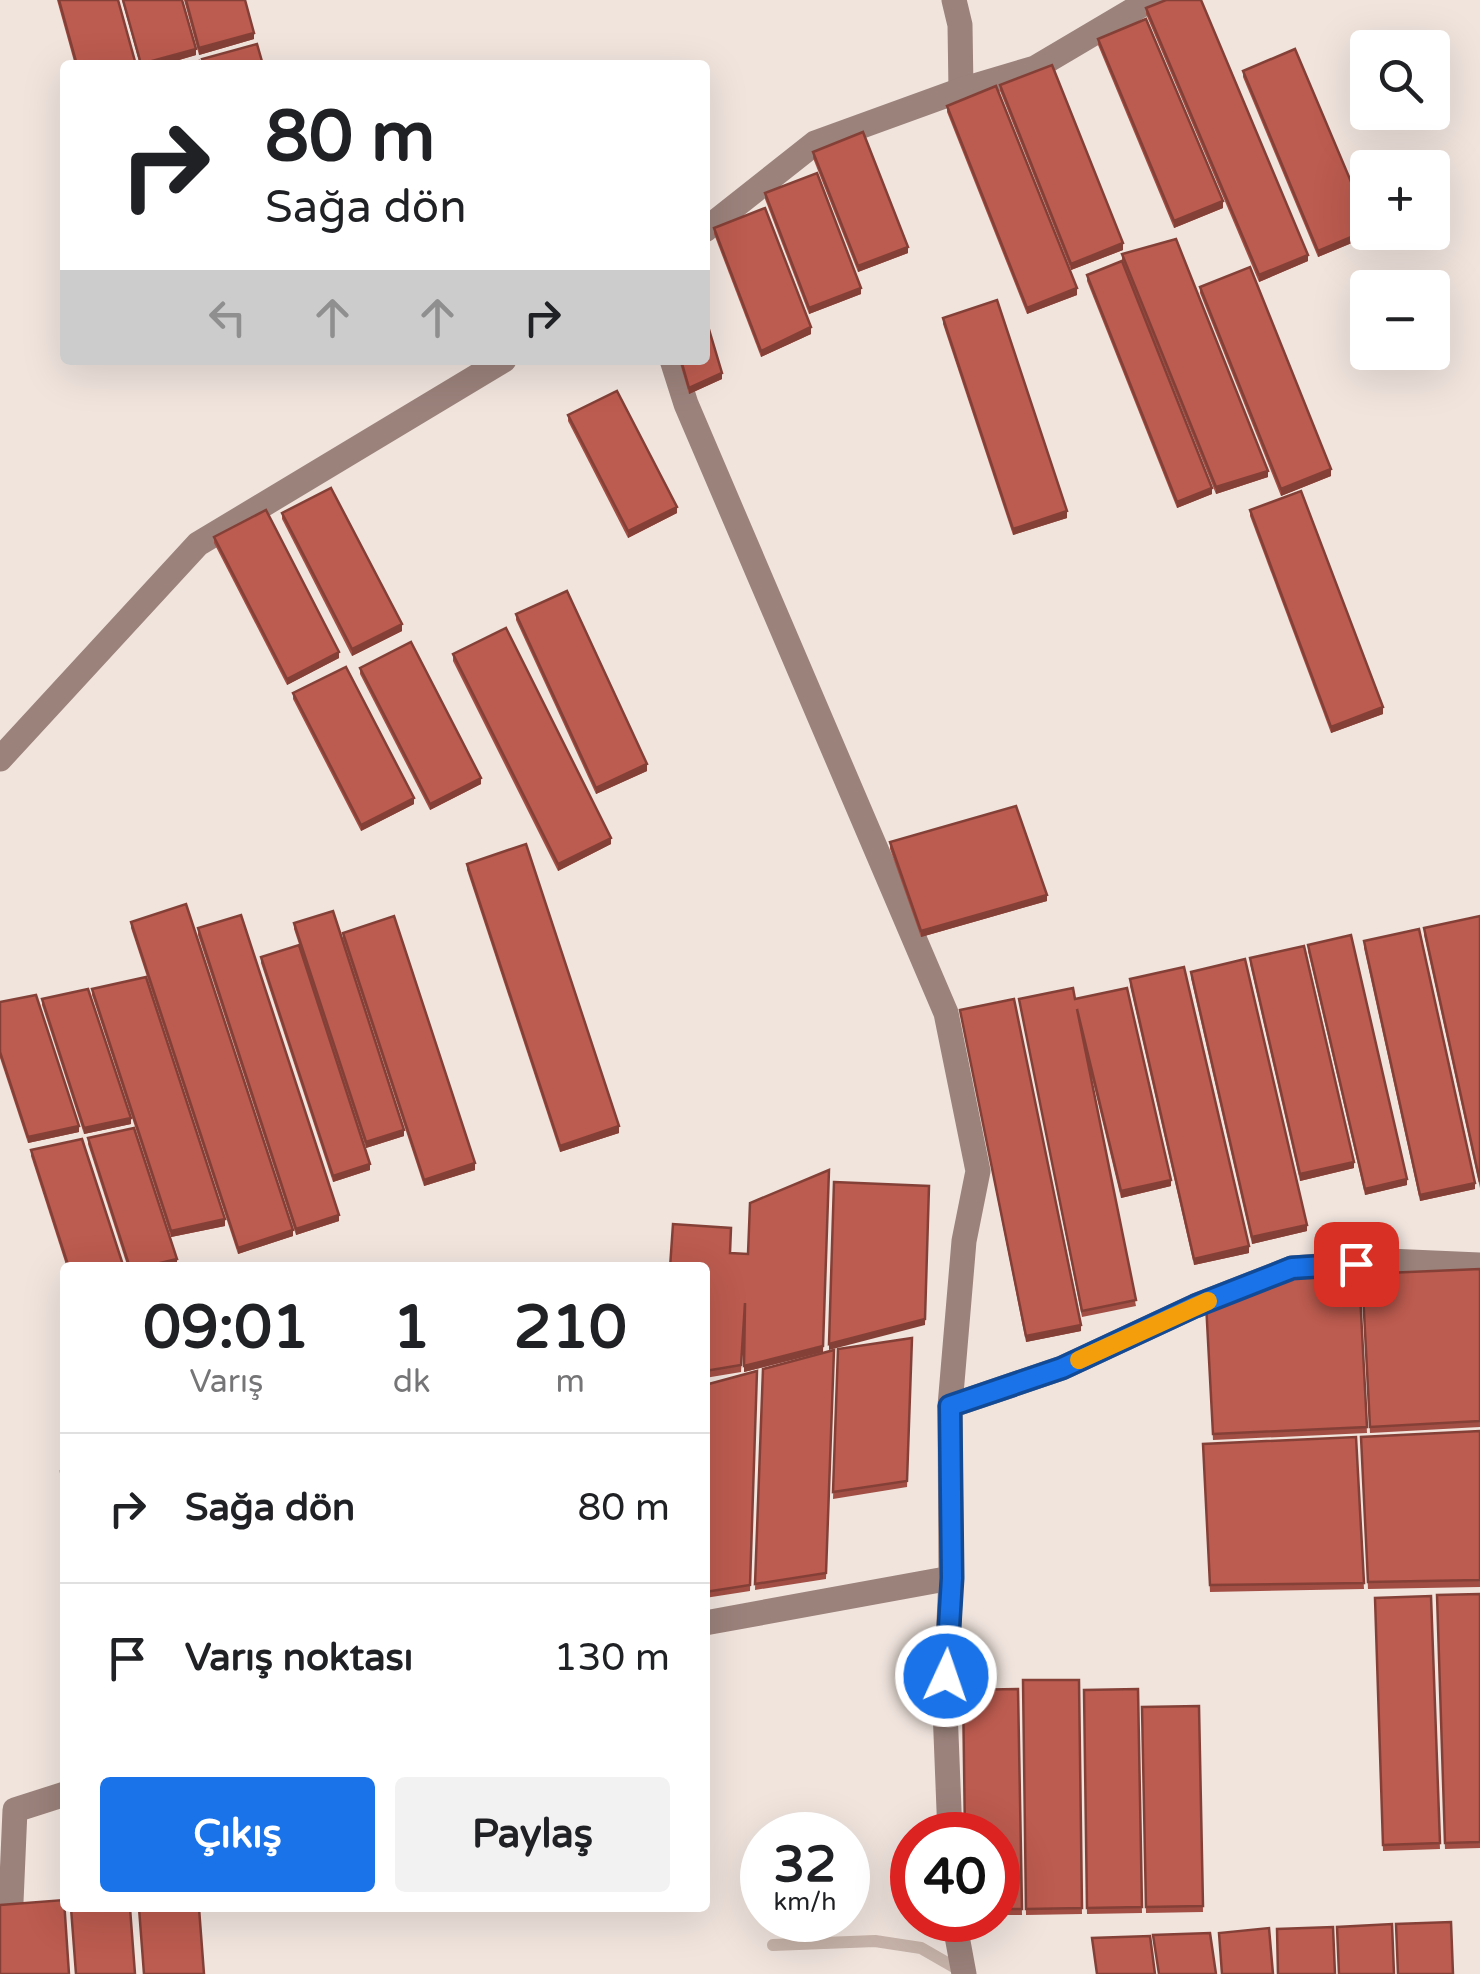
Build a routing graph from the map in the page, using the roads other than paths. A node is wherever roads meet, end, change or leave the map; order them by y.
1 (954, 0) edge
2 (1150, 0) edge
3 (961, 90) junction
4 (710, 226) edge
5 (496, 365) edge
6 (674, 365) edge
7 (0, 758) edge
8 (1480, 1265) edge
9 (950, 1406) junction
10 (952, 1578) junction
11 (710, 1622) edge
12 (60, 1796) edge
13 (949, 1812) edge
14 (0, 1903) edge
15 (958, 1942) edge
16 (773, 1945) dead end
17 (964, 1973) edge

1 - 3 street
2 - 3 street
3 - 4 street
5 - 7 street
6 - 9 street
8 - 9 street
9 - 10 street
10 - 11 street
10 - 13 street
12 - 14 street
15 - 17 street
16 - 17 lane

